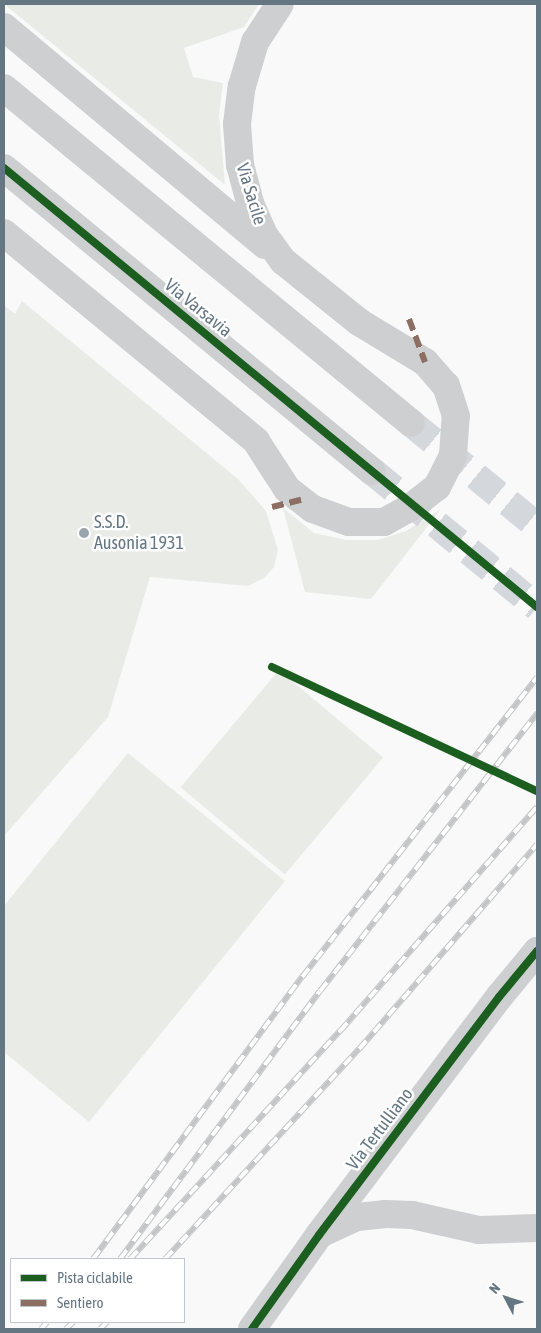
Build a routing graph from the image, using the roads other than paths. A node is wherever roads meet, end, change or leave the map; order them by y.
1 (280, 4) edge
2 (4, 27) edge
3 (4, 88) edge
4 (4, 168) edge
5 (4, 233) edge
6 (283, 261) junction
7 (412, 423) tunnel mouth
8 (372, 471) tunnel mouth
9 (537, 951) edge
10 (537, 1228) edge
11 (319, 1235) junction
12 (252, 1329) edge

1 - 6 street, Via Sacile
2 - 6 street
3 - 7 street
4 - 8 street, Via Varsavia
5 - 6 street, Via Sacile
9 - 11 street, Via Tertulliano
10 - 11 street, Via Tertulliano
11 - 12 street, Via Tertulliano

